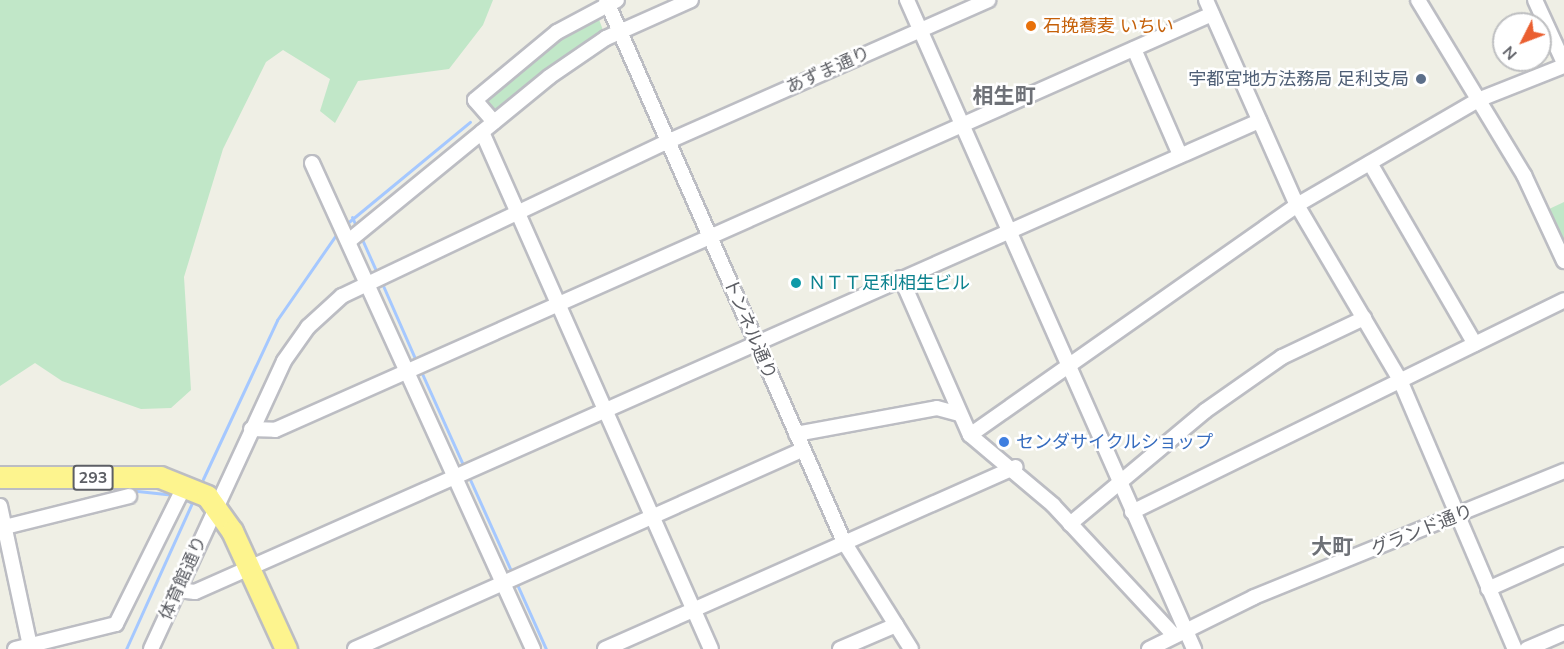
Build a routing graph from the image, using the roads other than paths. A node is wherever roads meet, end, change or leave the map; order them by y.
1 (691, 0) edge
2 (907, 0) edge
3 (988, 0) edge
4 (1206, 0) edge
5 (1418, 0) edge
6 (1535, 0) edge
7 (610, 1) edge
8 (1212, 14) junction
9 (921, 30) junction
10 (620, 32) junction
11 (1134, 49) junction
12 (1564, 64) edge
13 (1478, 100) junction
14 (1259, 121) junction
15 (494, 122) junction
16 (963, 124) junction
17 (482, 132) junction
18 (669, 141) junction
19 (1180, 156) junction
20 (1370, 163) junction
21 (312, 164) dead end
22 (1297, 205) junction
23 (517, 212) junction
24 (1010, 231) junction
25 (349, 237) junction
26 (711, 237) junction
27 (1564, 261) edge
28 (901, 278) junction
29 (368, 280) junction
30 (1564, 300) edge
31 (560, 304) junction
32 (1364, 318) junction
33 (756, 343) junction
34 (1475, 344) junction
35 (1068, 364) junction
36 (409, 371) junction
37 (1400, 380) junction
38 (604, 409) junction
39 (959, 414) junction
40 (251, 429) junction
41 (796, 434) junction
42 (970, 435) junction
43 (803, 450) junction
44 (1015, 467) junction
45 (1564, 471) edge
46 (456, 476) junction
47 (0, 477) edge
48 (1119, 481) junction
49 (185, 485) junction
50 (129, 496) dead end
51 (0, 506) edge
52 (215, 507) junction
53 (1132, 512) junction
54 (652, 516) junction
55 (1458, 516) junction
56 (1070, 524) junction
57 (5, 527) junction
58 (844, 542) junction
59 (1564, 555) edge
60 (250, 568) junction
61 (502, 583) junction
62 (1488, 589) junction
63 (178, 590) junction
64 (693, 609) junction
65 (896, 625) junction
66 (1179, 631) junction
67 (1564, 633) edge
68 (30, 646) junction
69 (15, 649) edge
70 (151, 649) edge
71 (286, 649) edge
72 (355, 649) edge
73 (532, 649) edge
74 (605, 649) edge
75 (711, 649) edge
76 (840, 649) edge
77 (911, 649) edge
78 (1149, 649) edge
79 (1194, 649) edge
80 (1515, 649) edge
81 (1527, 649) edge

1 - 10 street
2 - 9 street
3 - 9 street, あずま通り
4 - 8 street
5 - 13 street
6 - 12 street
7 - 10 street, トンネル通り
7 - 15 street
8 - 11 street
8 - 14 street
9 - 16 street
9 - 18 street, あずま通り
10 - 15 street
10 - 18 street, トンネル通り
11 - 16 street
11 - 19 street
12 - 13 street
13 - 20 street
13 - 27 street
14 - 19 street
14 - 22 street
15 - 17 street
16 - 24 street
16 - 26 street
17 - 23 street
17 - 25 street
18 - 23 street, あずま通り
18 - 26 street, トンネル通り
19 - 24 street
20 - 22 street
20 - 34 street
21 - 25 street
22 - 32 street
22 - 35 street
23 - 29 street, あずま通り
23 - 31 street
24 - 28 street
24 - 35 street
25 - 29 street
26 - 31 street
26 - 33 street, トンネル通り
28 - 33 street
28 - 39 street
29 - 36 street
29 - 40 street, 体育館通り
30 - 34 street
31 - 36 street
31 - 38 street
32 - 37 street
32 - 48 street
33 - 38 street
33 - 41 street, トンネル通り
34 - 37 street
35 - 42 street
35 - 48 street
36 - 40 street
36 - 46 street
37 - 53 street
37 - 55 street
38 - 46 street
38 - 54 street
39 - 41 street
39 - 42 street
40 - 52 street, 体育館通り
41 - 43 street, トンネル通り
42 - 44 street
43 - 54 street
43 - 58 street, トンネル通り
44 - 56 street
44 - 58 street
45 - 55 street, グランド通り
46 - 60 street
46 - 61 street
47 - 49 highway, 293
48 - 53 street
48 - 56 street
49 - 52 highway, 293
49 - 68 street
50 - 57 street
51 - 57 street
52 - 60 highway, 293
52 - 63 street, 体育館通り
53 - 66 street
54 - 61 street
54 - 64 street
55 - 62 street
55 - 66 street, グランド通り
56 - 66 street
57 - 68 street
58 - 64 street
58 - 65 street, トンネル通り
59 - 62 street
60 - 63 street
60 - 71 highway, 293
61 - 72 street
61 - 73 street
62 - 80 street
63 - 70 street, 体育館通り
64 - 74 street
64 - 75 street
65 - 76 street
65 - 77 street, トンネル通り
66 - 78 street, グランド通り
66 - 79 street
67 - 81 street
68 - 69 street

